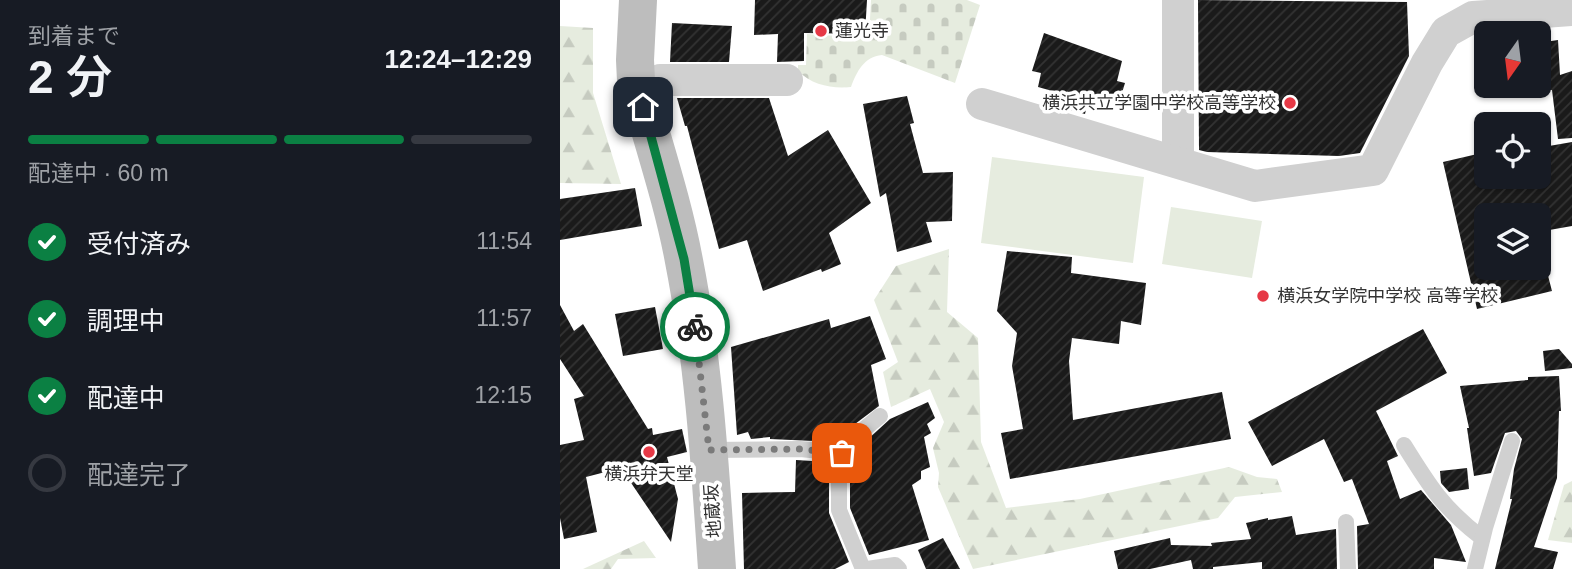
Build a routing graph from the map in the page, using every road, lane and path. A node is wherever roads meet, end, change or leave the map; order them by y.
1 (638, 0) edge
2 (1178, 0) edge
3 (1572, 10) edge
4 (660, 80) dead end
5 (787, 80) dead end
6 (982, 104) dead end
7 (1178, 161) junction
8 (880, 416) dead end
9 (1512, 441) dead end
10 (1404, 446) dead end
11 (709, 450) junction
12 (842, 453) junction
13 (1346, 522) dead end
14 (1482, 538) junction
15 (717, 569) edge
16 (865, 569) edge
17 (899, 569) edge
18 (1348, 569) edge
19 (1475, 569) edge

1 - 11 street, 地蔵坂
2 - 7 street
3 - 7 street
4 - 5 street
6 - 7 street
8 - 12 lane
9 - 14 lane
10 - 14 lane
11 - 12 lane
11 - 15 street, 地蔵坂
12 - 16 lane
13 - 18 lane
14 - 19 lane
16 - 17 lane

